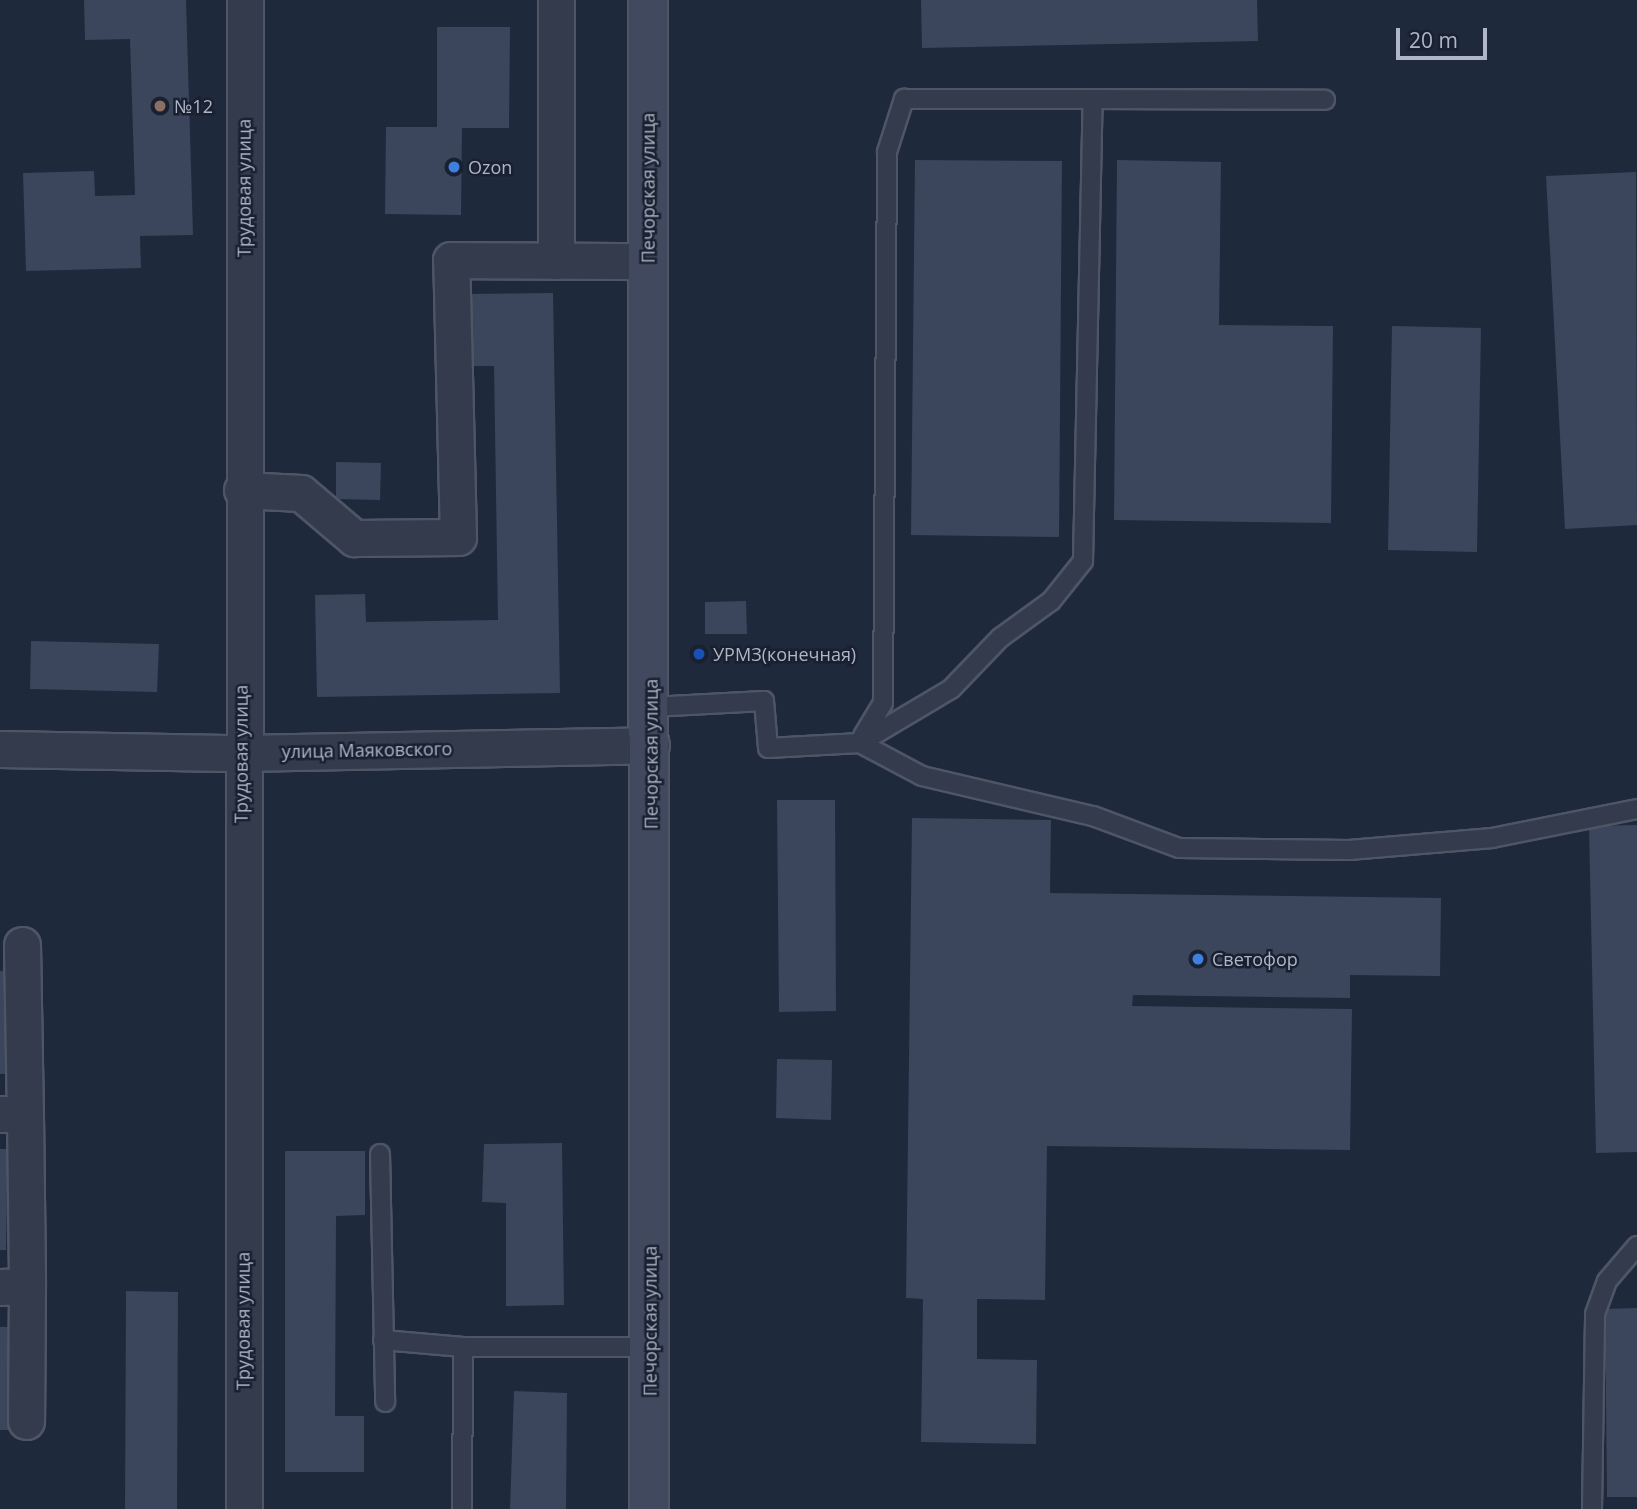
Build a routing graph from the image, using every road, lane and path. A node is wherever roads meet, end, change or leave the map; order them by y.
1 (245, 0) edge
2 (556, 0) edge
3 (648, 0) edge
4 (1093, 99) junction
5 (1325, 100) dead end
6 (556, 261) junction
7 (649, 261) junction
8 (242, 489) junction
9 (651, 707) junction
10 (860, 743) junction
11 (651, 745) junction
12 (0, 749) edge
13 (241, 752) junction
14 (1637, 808) edge
15 (22, 945) dead end
16 (12, 1114) edge
17 (380, 1154) dead end
18 (1637, 1246) edge
19 (14, 1287) edge
20 (383, 1340) junction
21 (463, 1347) junction
22 (650, 1347) junction
23 (385, 1402) dead end
24 (26, 1421) dead end
25 (244, 1509) edge
26 (462, 1509) edge
27 (649, 1509) edge
28 (1592, 1509) edge

1 - 8 street, Трудовая улица
2 - 6 street
3 - 7 street, Печорская улица
4 - 5 lane
4 - 10 lane
4 - 10 lane
6 - 7 street
6 - 8 street
7 - 9 street, Печорская улица
8 - 13 street, Трудовая улица
9 - 10 lane
9 - 11 street, Печорская улица
10 - 14 lane
11 - 13 street, улица Маяковского
11 - 22 street, Печорская улица
12 - 13 street, улица Маяковского
13 - 25 street, Трудовая улица
15 - 16 street
16 - 19 street
17 - 20 lane
18 - 28 lane
19 - 24 street
20 - 21 lane
20 - 23 lane
21 - 22 lane
21 - 26 lane
22 - 27 street, Печорская улица

